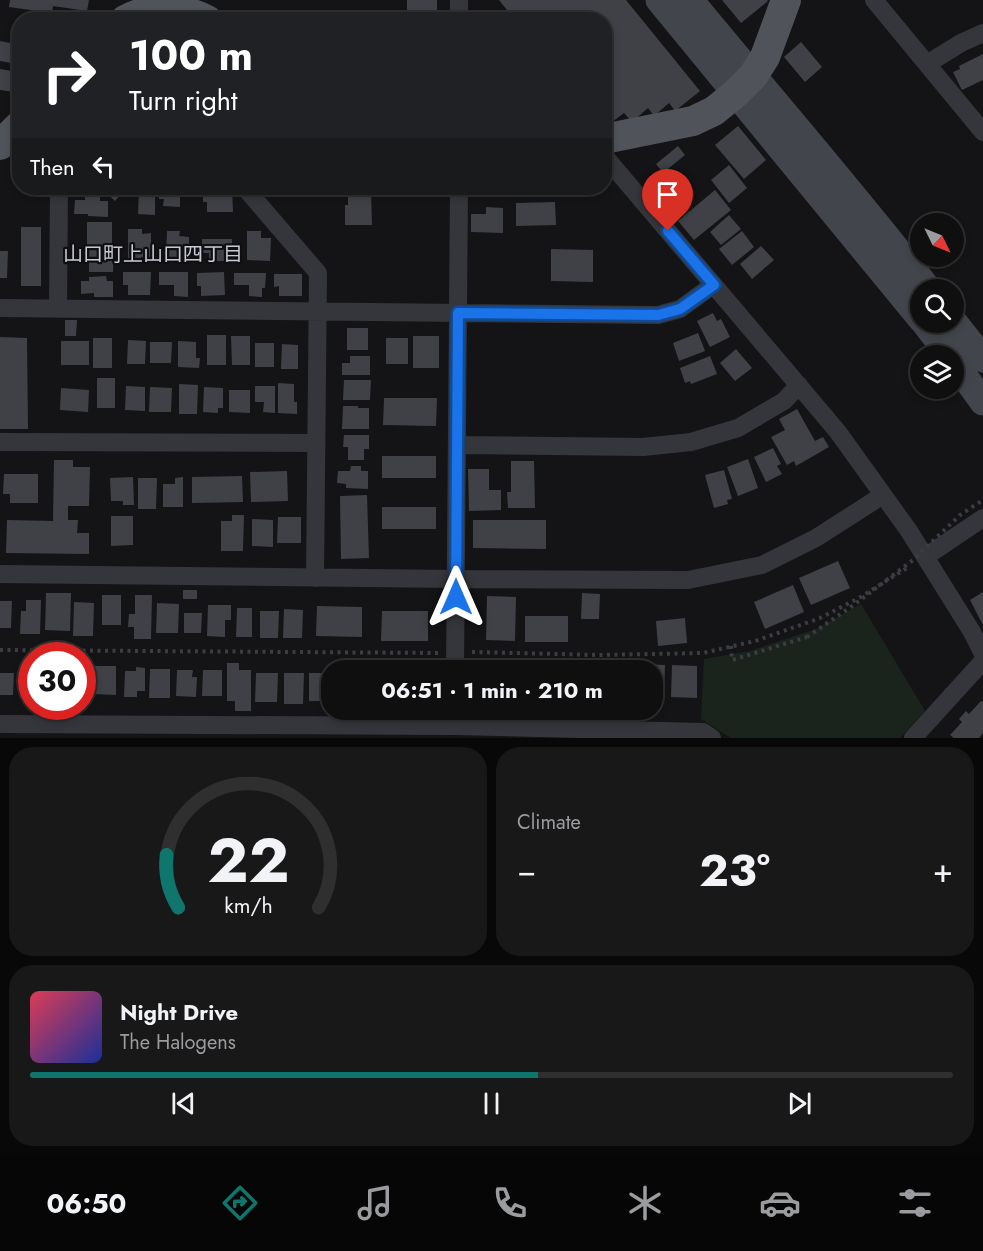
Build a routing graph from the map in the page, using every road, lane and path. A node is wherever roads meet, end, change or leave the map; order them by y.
1 (659, 0) edge
2 (690, 0) edge
3 (786, 0) edge
4 (874, 0) edge
5 (146, 12) edge
6 (189, 12) edge
7 (983, 33) edge
8 (927, 64) junction
9 (744, 85) junction
10 (983, 132) edge
11 (12, 133) edge
12 (612, 137) edge
13 (0, 146) edge
14 (612, 165) edge
15 (60, 195) edge
16 (251, 195) edge
17 (459, 195) edge
18 (920, 279) edge
19 (714, 285) junction
20 (910, 305) edge
21 (0, 309) edge
22 (58, 309) junction
23 (318, 311) junction
24 (458, 313) junction
25 (932, 333) edge
26 (962, 333) edge
27 (941, 345) edge
28 (983, 360) edge
29 (964, 376) edge
30 (799, 385) junction
31 (983, 402) edge
32 (0, 442) edge
33 (316, 444) junction
34 (457, 445) junction
35 (884, 495) junction
36 (983, 500) edge
37 (983, 518) edge
38 (925, 557) junction
39 (0, 574) edge
40 (315, 578) junction
41 (456, 579) junction
42 (731, 646) junction
43 (0, 650) edge
44 (446, 652) dead end
45 (465, 652) dead end
46 (983, 654) edge
47 (455, 660) edge
48 (983, 661) edge
49 (0, 724) edge
50 (455, 725) edge
51 (314, 732) edge
52 (586, 734) edge
53 (706, 736) edge
54 (914, 738) edge

1 - 9 street
2 - 9 street
3 - 9 main road
4 - 8 street
5 - 6 main road
7 - 8 street
8 - 10 street
9 - 12 main road
9 - 18 street
9 - 20 street
11 - 13 main road
14 - 19 street
15 - 22 street
16 - 23 street
17 - 24 street
19 - 24 street
19 - 30 street
21 - 22 street
22 - 23 street
23 - 24 street
23 - 33 street
24 - 34 street
25 - 27 street
26 - 28 street
29 - 31 street
30 - 34 street
30 - 35 street
32 - 33 street
33 - 40 street
34 - 41 street
35 - 38 street
35 - 41 street
36 - 42 path, bridge
37 - 38 street
38 - 42 path
38 - 46 street
39 - 40 street
40 - 41 street
41 - 47 street
42 - 45 path
43 - 44 path
48 - 54 street
49 - 51 street
50 - 51 street
50 - 52 street
52 - 53 street

